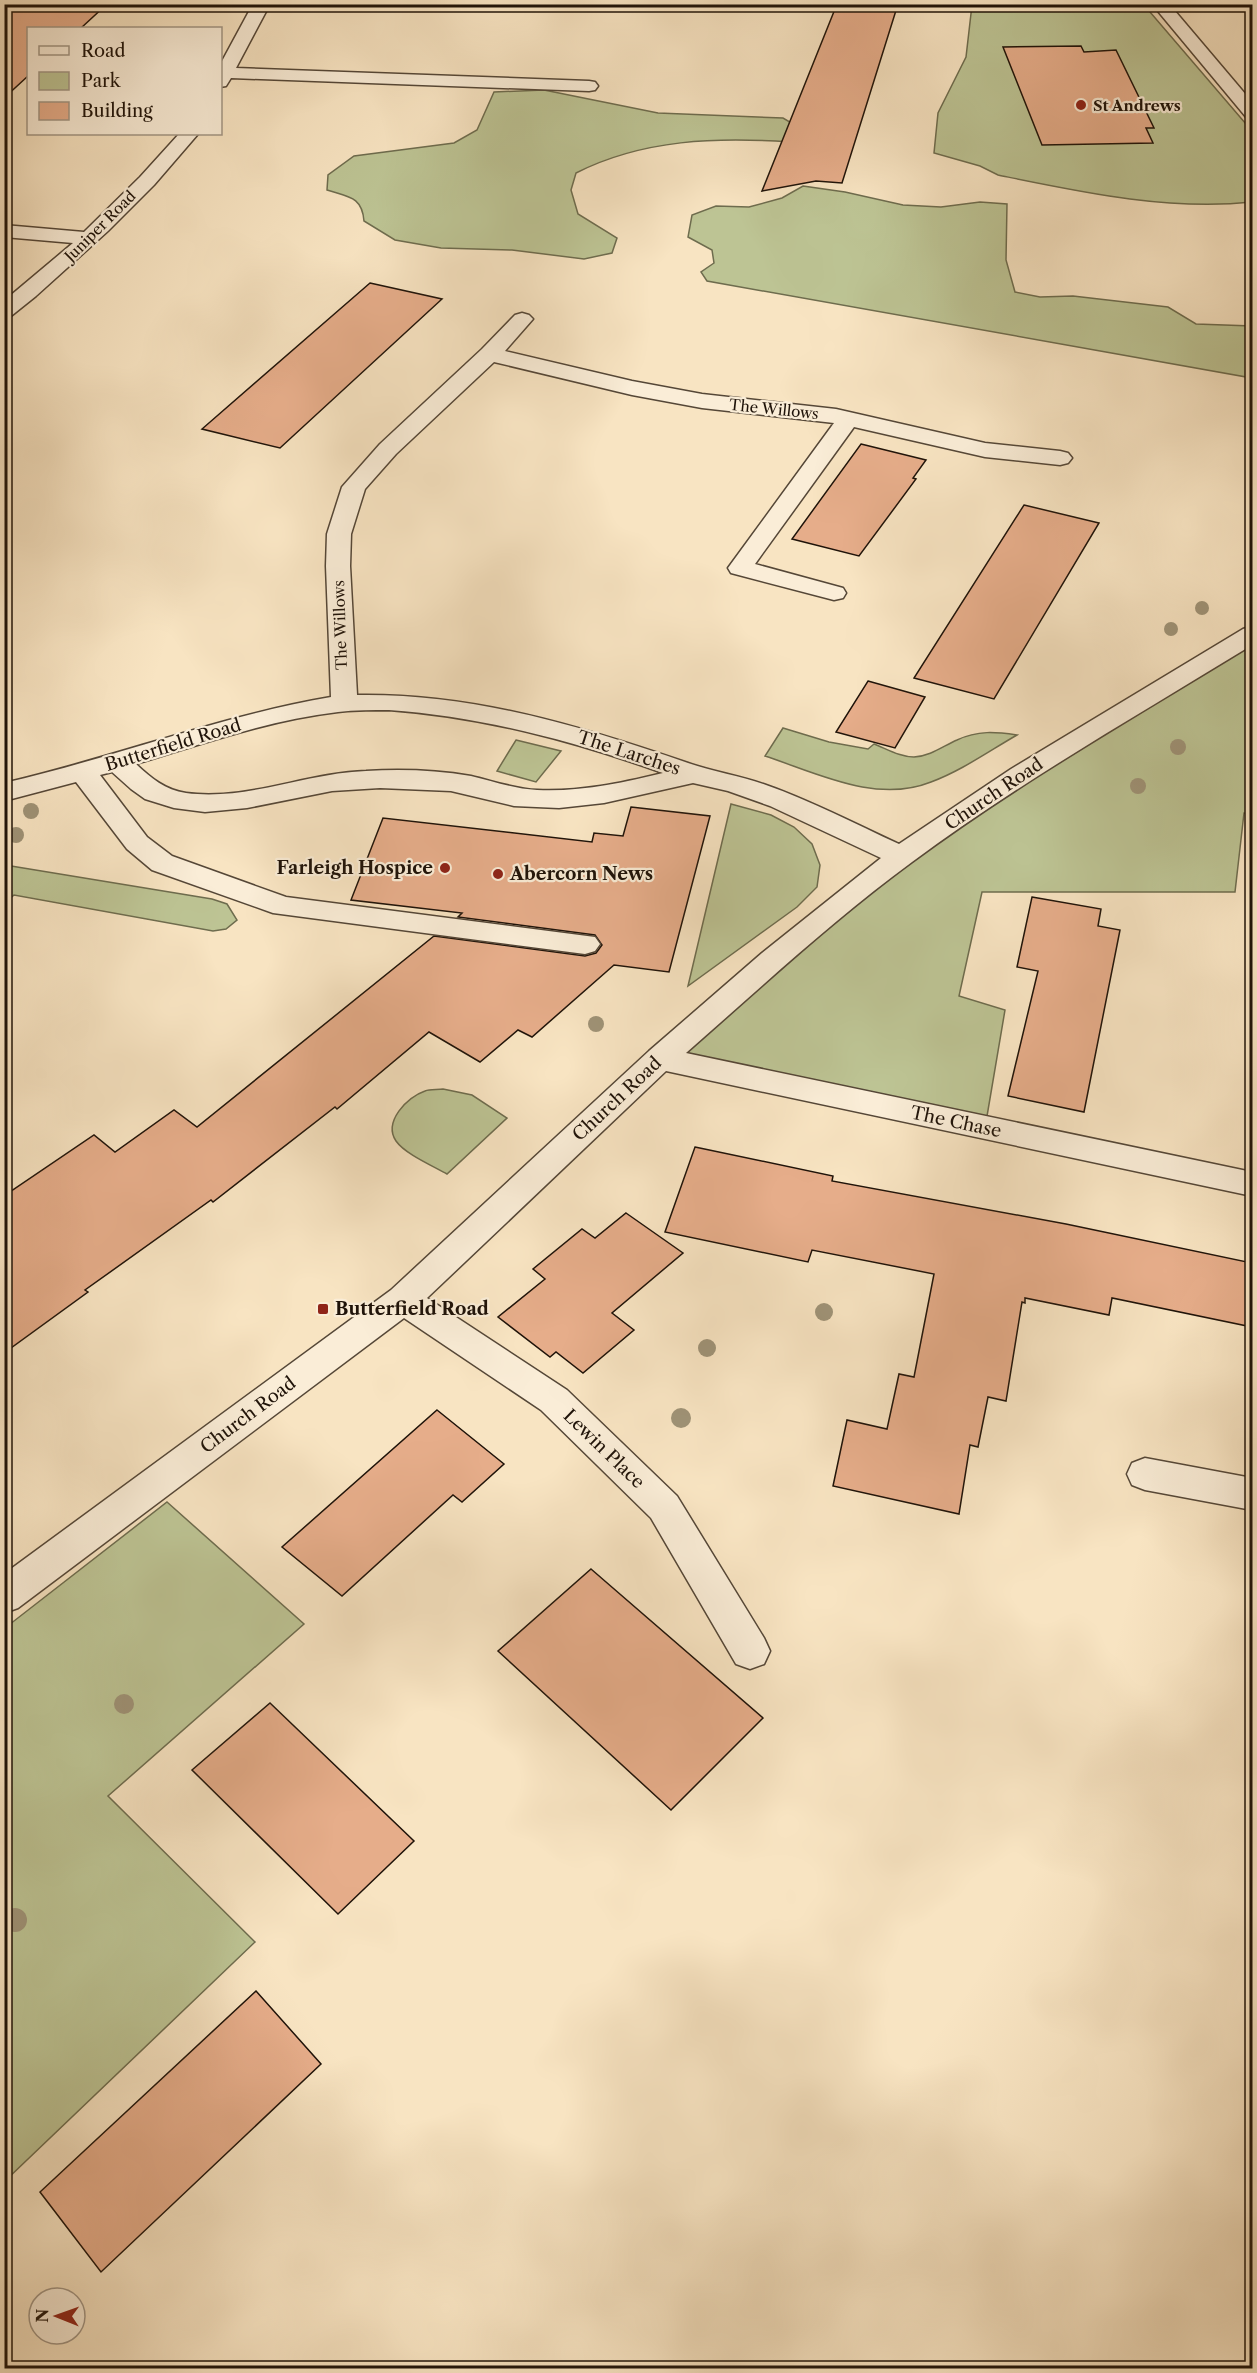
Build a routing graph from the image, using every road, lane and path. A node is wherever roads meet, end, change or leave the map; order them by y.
1 (262, 4) edge
2 (1160, 4) edge
3 (223, 77) edge
4 (589, 86) dead end
5 (1252, 113) edge
6 (188, 135) edge
7 (4, 231) edge
8 (87, 238) junction
9 (4, 312) edge
10 (522, 319) dead end
11 (490, 354) junction
12 (848, 419) junction
13 (1060, 458) dead end
14 (834, 593) dead end
15 (1252, 634) edge
16 (344, 703) junction
17 (117, 761) junction
18 (83, 772) junction
19 (693, 774) junction
20 (4, 792) edge
21 (901, 856) junction
22 (585, 944) dead end
23 (660, 1059) junction
24 (1252, 1184) edge
25 (403, 1300) junction
26 (1145, 1474) dead end
27 (1252, 1494) edge
28 (4, 1596) edge
29 (750, 1651) dead end

1 - 3 street
2 - 5 street
3 - 4 street
6 - 8 street, Juniper Road
7 - 8 street
8 - 9 street, Juniper Road
10 - 11 street, The Willows
11 - 12 street, The Willows
11 - 16 street, The Willows
12 - 13 street, The Willows
12 - 14 street
15 - 21 street, Church Road
16 - 17 street, Butterfield Road
16 - 19 street, The Larches
17 - 18 street, Butterfield Road
17 - 19 street
18 - 20 street, Butterfield Road
18 - 22 street
19 - 21 street, The Larches
21 - 23 street, Church Road
23 - 24 street, The Chase
23 - 25 street, Church Road
25 - 28 street, Church Road
25 - 29 street, Lewin Place
26 - 27 street

